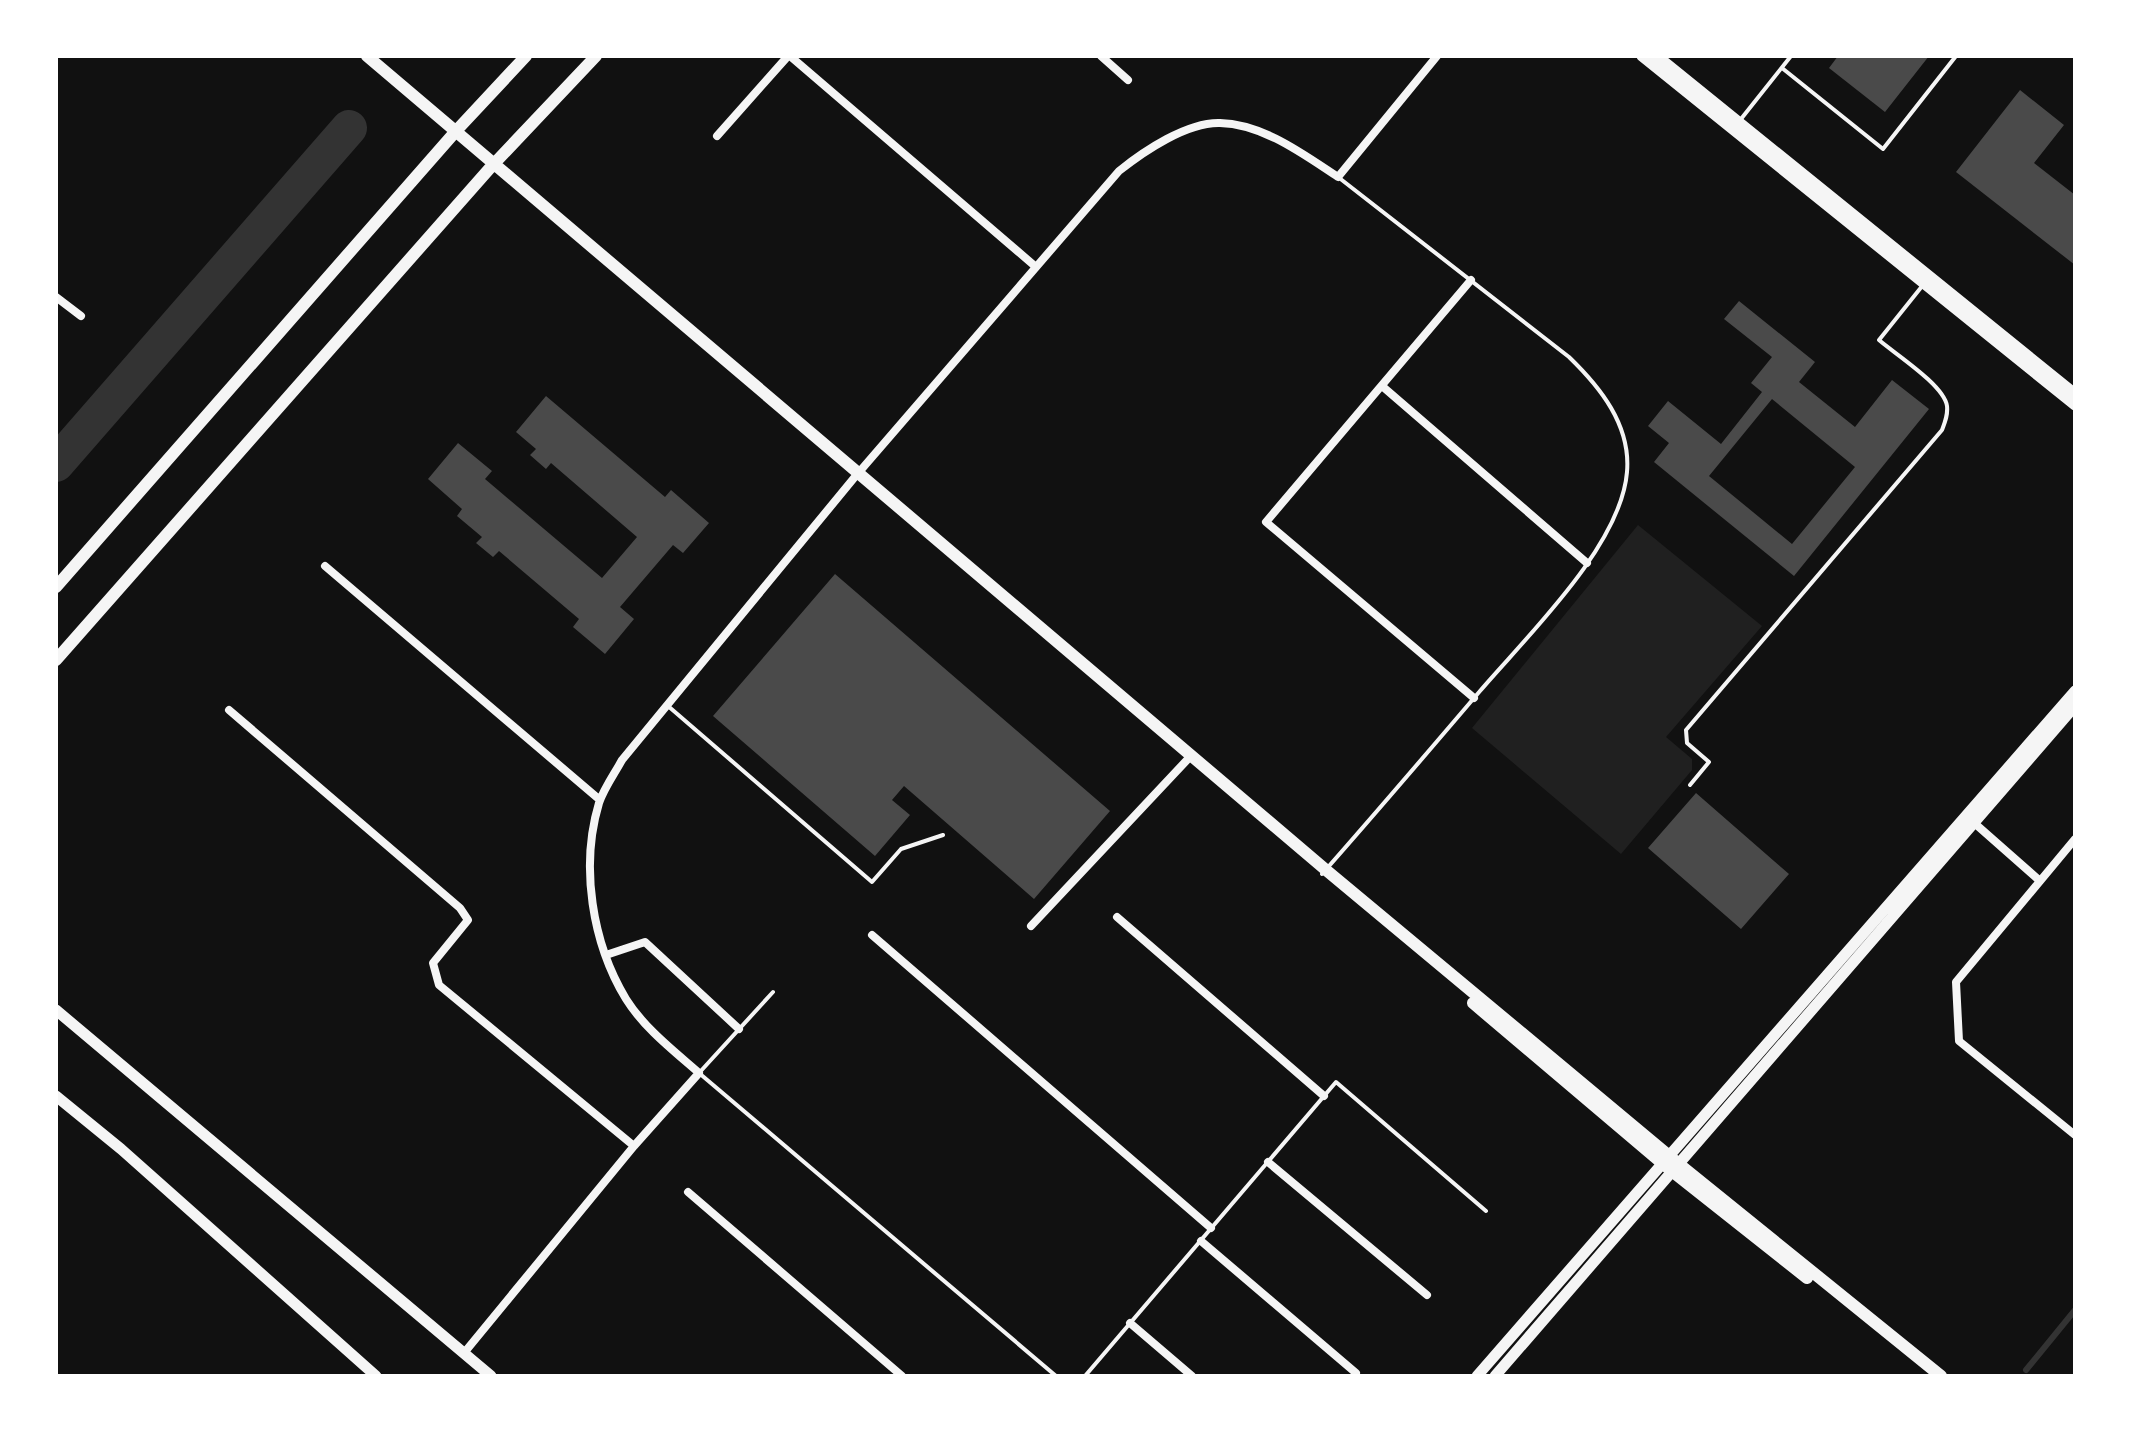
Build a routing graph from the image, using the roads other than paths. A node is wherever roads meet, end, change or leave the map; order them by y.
1 (357, 56) edge
2 (367, 56) edge
3 (526, 56) edge
4 (596, 56) edge
5 (789, 56) edge
6 (1101, 56) edge
7 (1437, 56) edge
8 (1642, 56) edge
9 (1657, 56) edge
10 (1791, 56) edge
11 (1956, 56) edge
12 (1782, 68) junction
13 (1128, 80) dead end
14 (1739, 121) junction
15 (454, 133) junction
16 (717, 136) dead end
17 (493, 166) junction
18 (1338, 177) junction
19 (1036, 267) junction
20 (1471, 280) junction
21 (1927, 280) junction
22 (56, 297) edge
23 (81, 316) dead end
24 (1382, 386) junction
25 (2075, 394) edge
26 (2075, 405) edge
27 (856, 476) junction
28 (1587, 563) junction
29 (325, 566) dead end
30 (56, 587) edge
31 (56, 660) edge
32 (2075, 691) edge
33 (1474, 698) junction
34 (667, 705) junction
35 (2075, 706) edge
36 (229, 710) dead end
37 (1187, 760) junction
38 (1690, 785) dead end
39 (600, 800) junction
40 (1971, 820) junction
41 (943, 835) dead end
42 (2073, 845) edge
43 (1324, 872) junction
44 (2040, 881) junction
45 (1117, 917) dead end
46 (1031, 926) dead end
47 (872, 935) dead end
48 (606, 955) junction
49 (773, 992) dead end
50 (56, 1010) edge
51 (739, 1029) junction
52 (699, 1073) junction
53 (56, 1096) edge
54 (1324, 1096) junction
55 (2075, 1135) edge
56 (634, 1146) junction
57 (1268, 1162) junction
58 (1671, 1164) junction
59 (688, 1192) dead end
60 (1486, 1211) dead end
61 (1211, 1228) junction
62 (1201, 1241) junction
63 (1427, 1295) dead end
64 (1130, 1323) junction
65 (464, 1353) junction
66 (1356, 1373) dead end
67 (376, 1376) edge
68 (491, 1376) edge
69 (902, 1376) edge
70 (1056, 1376) edge
71 (1085, 1376) edge
72 (1192, 1376) edge
73 (1477, 1376) edge
74 (1495, 1376) edge
75 (1930, 1376) edge
76 (1941, 1376) edge

1 - 15 main road
2 - 15 main road
3 - 15 main road
4 - 17 main road
5 - 16 street
5 - 19 street
6 - 13 street
7 - 18 street
8 - 21 street
9 - 14 street
10 - 12 lane
11 - 12 lane
12 - 14 lane
14 - 21 street
15 - 17 main road
15 - 30 main road
17 - 27 main road
17 - 31 main road
18 - 19 street
18 - 20 lane
19 - 27 street
20 - 24 street
20 - 28 lane
21 - 25 street
21 - 26 street
21 - 38 lane
22 - 23 street
24 - 28 street
24 - 33 street
27 - 34 street
27 - 37 main road
27 - 43 main road
28 - 33 lane
29 - 39 street
32 - 40 street
33 - 43 lane
34 - 39 street
34 - 41 lane
35 - 40 street
36 - 56 street
37 - 43 main road
37 - 46 street
39 - 48 street
40 - 44 street
40 - 58 street
42 - 44 street
43 - 58 main road
44 - 55 street
45 - 54 street
47 - 61 street
48 - 51 street
48 - 52 street
49 - 51 lane
50 - 65 street
51 - 52 lane
52 - 56 street
52 - 70 lane
53 - 67 street
54 - 57 lane
54 - 60 lane
56 - 65 street
57 - 61 lane
57 - 63 street
58 - 73 street
58 - 74 street
58 - 75 main road
58 - 76 main road
59 - 69 street
61 - 62 lane
62 - 64 lane
62 - 66 street
64 - 71 lane
64 - 72 street
65 - 68 street

